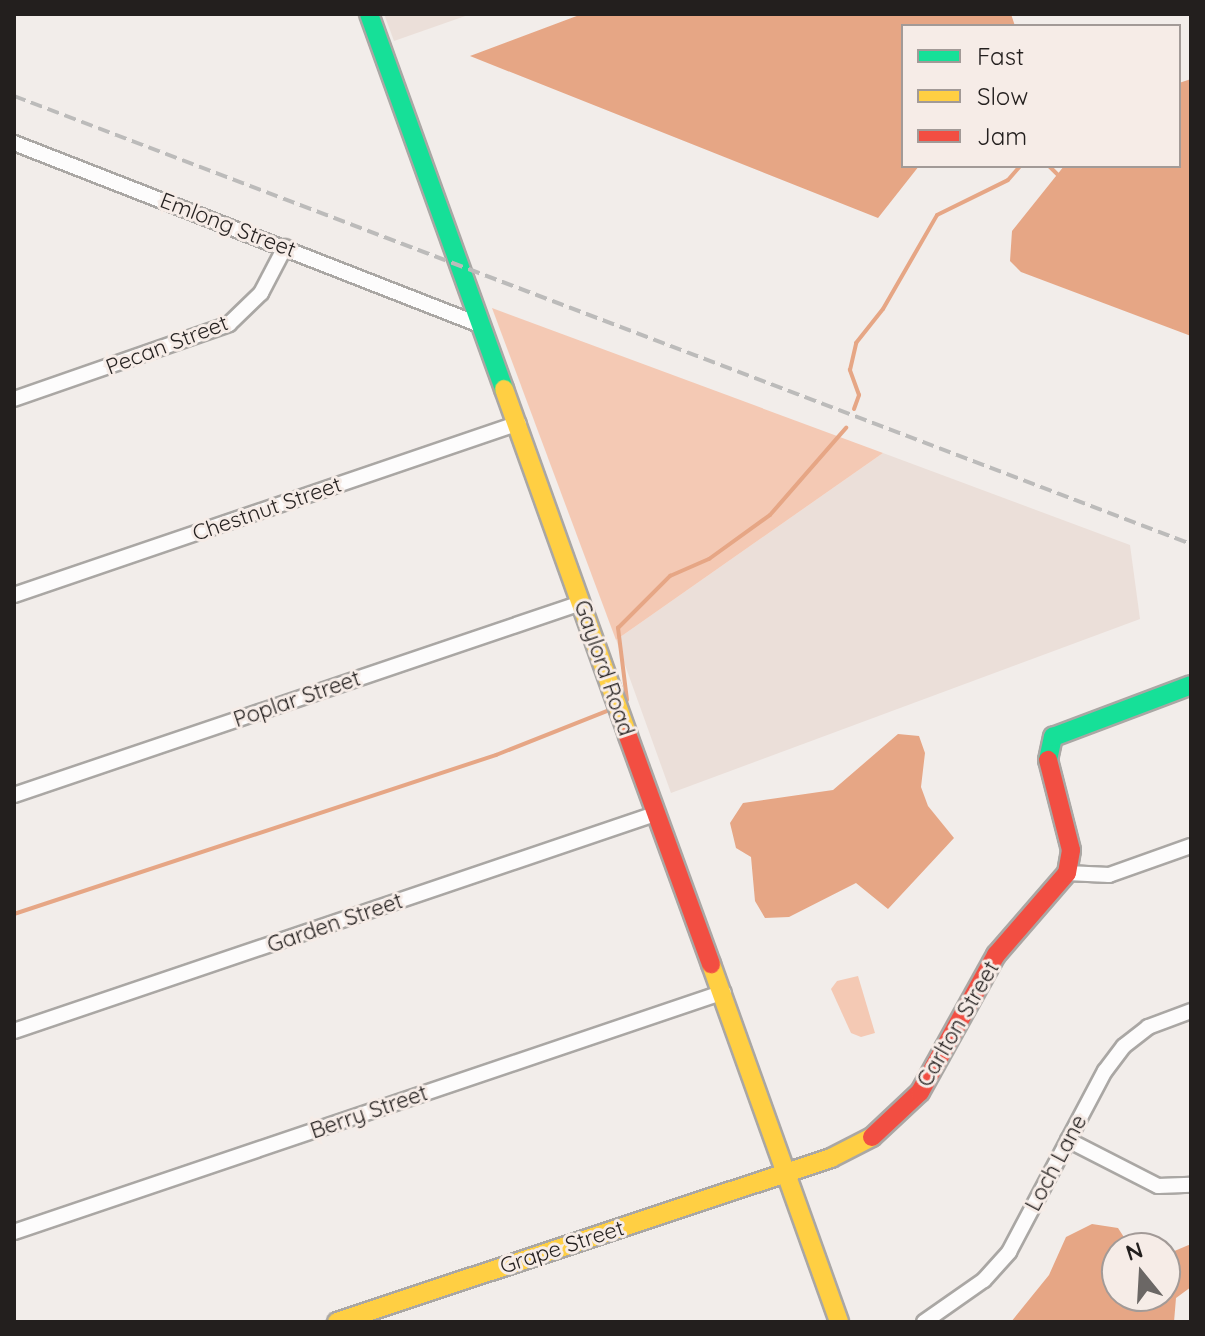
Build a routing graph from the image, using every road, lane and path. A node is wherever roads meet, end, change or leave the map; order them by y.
1 (369, 14) edge
2 (14, 143) edge
3 (285, 247) junction
4 (465, 280) junction
5 (442, 307) junction
6 (480, 325) junction
7 (14, 399) edge
8 (519, 423) junction
9 (14, 595) edge
10 (581, 603) junction
11 (1191, 685) edge
12 (14, 795) edge
13 (655, 814) junction
14 (1191, 846) edge
15 (1067, 873) junction
16 (724, 992) junction
17 (1191, 1011) edge
18 (14, 1031) edge
19 (1068, 1140) junction
20 (787, 1173) junction
21 (1191, 1185) edge
22 (14, 1232) edge
23 (337, 1322) edge
24 (839, 1322) edge
25 (924, 1322) edge

1 - 4 street, Gaylord Road
2 - 3 street, Emlong Street
3 - 5 street, Emlong Street
3 - 7 street, Pecan Street
4 - 5 street
4 - 6 street, Gaylord Road
5 - 6 street, Emlong Street
6 - 8 street, Gaylord Road
8 - 9 street, Chestnut Street
8 - 10 street, Gaylord Road
10 - 12 street, Poplar Street
10 - 13 street, Gaylord Road
11 - 15 street
13 - 16 street, Gaylord Road
13 - 18 street, Garden Street
14 - 15 street
15 - 20 street, Carlton Street
16 - 20 street, Gaylord Road
16 - 22 street, Berry Street
17 - 19 street, Loch Lane
19 - 21 street
19 - 25 street, Loch Lane
20 - 23 street, Grape Street
20 - 24 street, Gaylord Road

